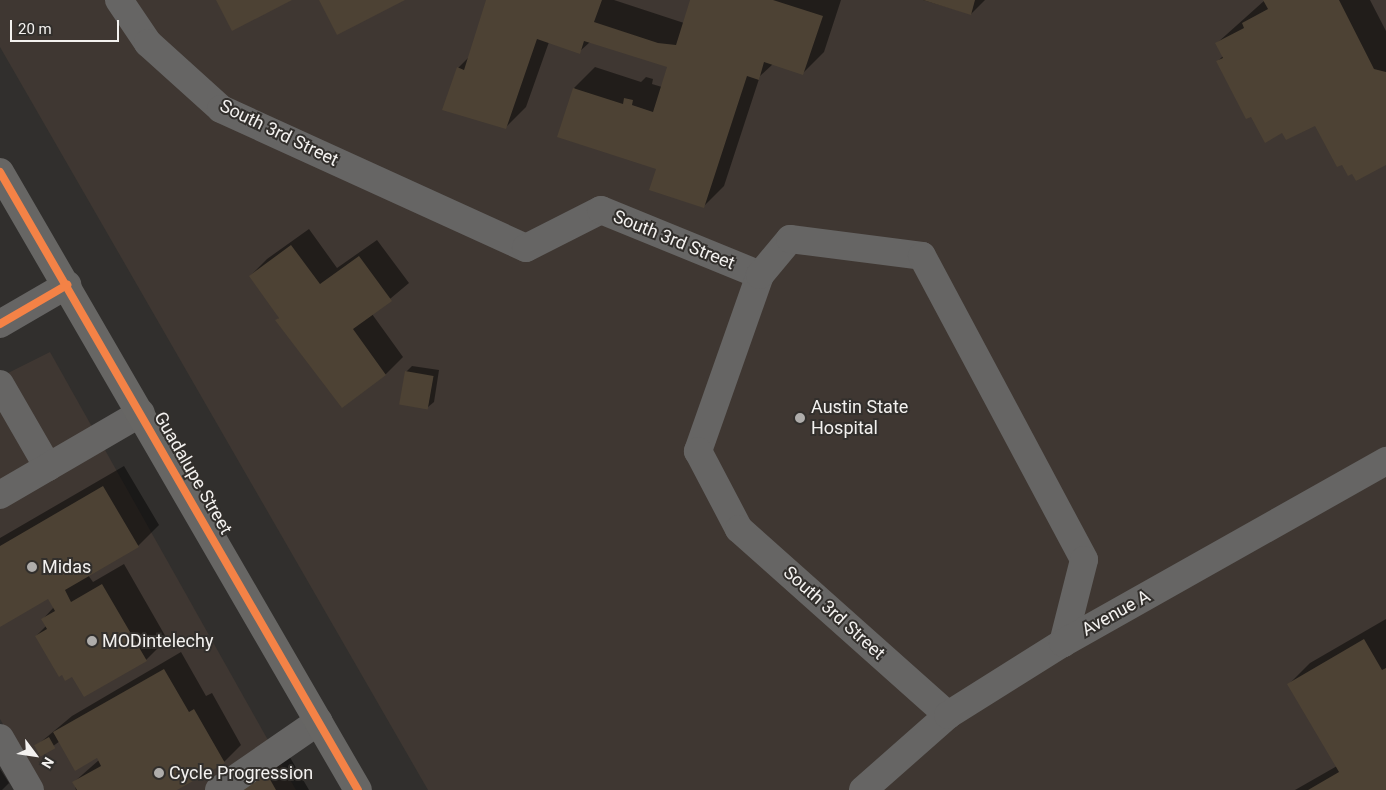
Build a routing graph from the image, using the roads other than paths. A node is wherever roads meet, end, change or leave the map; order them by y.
1 (119, 0) edge
2 (0, 172) edge
3 (760, 275) junction
4 (67, 285) junction
5 (0, 324) edge
6 (0, 384) edge
7 (141, 413) junction
8 (1386, 462) edge
9 (48, 467) junction
10 (0, 495) edge
11 (1063, 642) junction
12 (948, 715) junction
13 (319, 722) junction
14 (0, 738) edge
15 (30, 790) edge
16 (220, 790) edge
17 (358, 790) edge
18 (863, 790) edge

1 - 3 street, South 3rd Street
2 - 4 main road, Guadalupe Street
3 - 11 street
3 - 12 street, South 3rd Street
4 - 5 street
4 - 7 main road, Guadalupe Street
6 - 9 street
7 - 9 street
7 - 13 main road, Guadalupe Street
8 - 11 street, Avenue A
9 - 10 street
11 - 12 street, Avenue A
12 - 18 street, Avenue A
13 - 16 street
13 - 17 main road, Guadalupe Street
14 - 15 street

